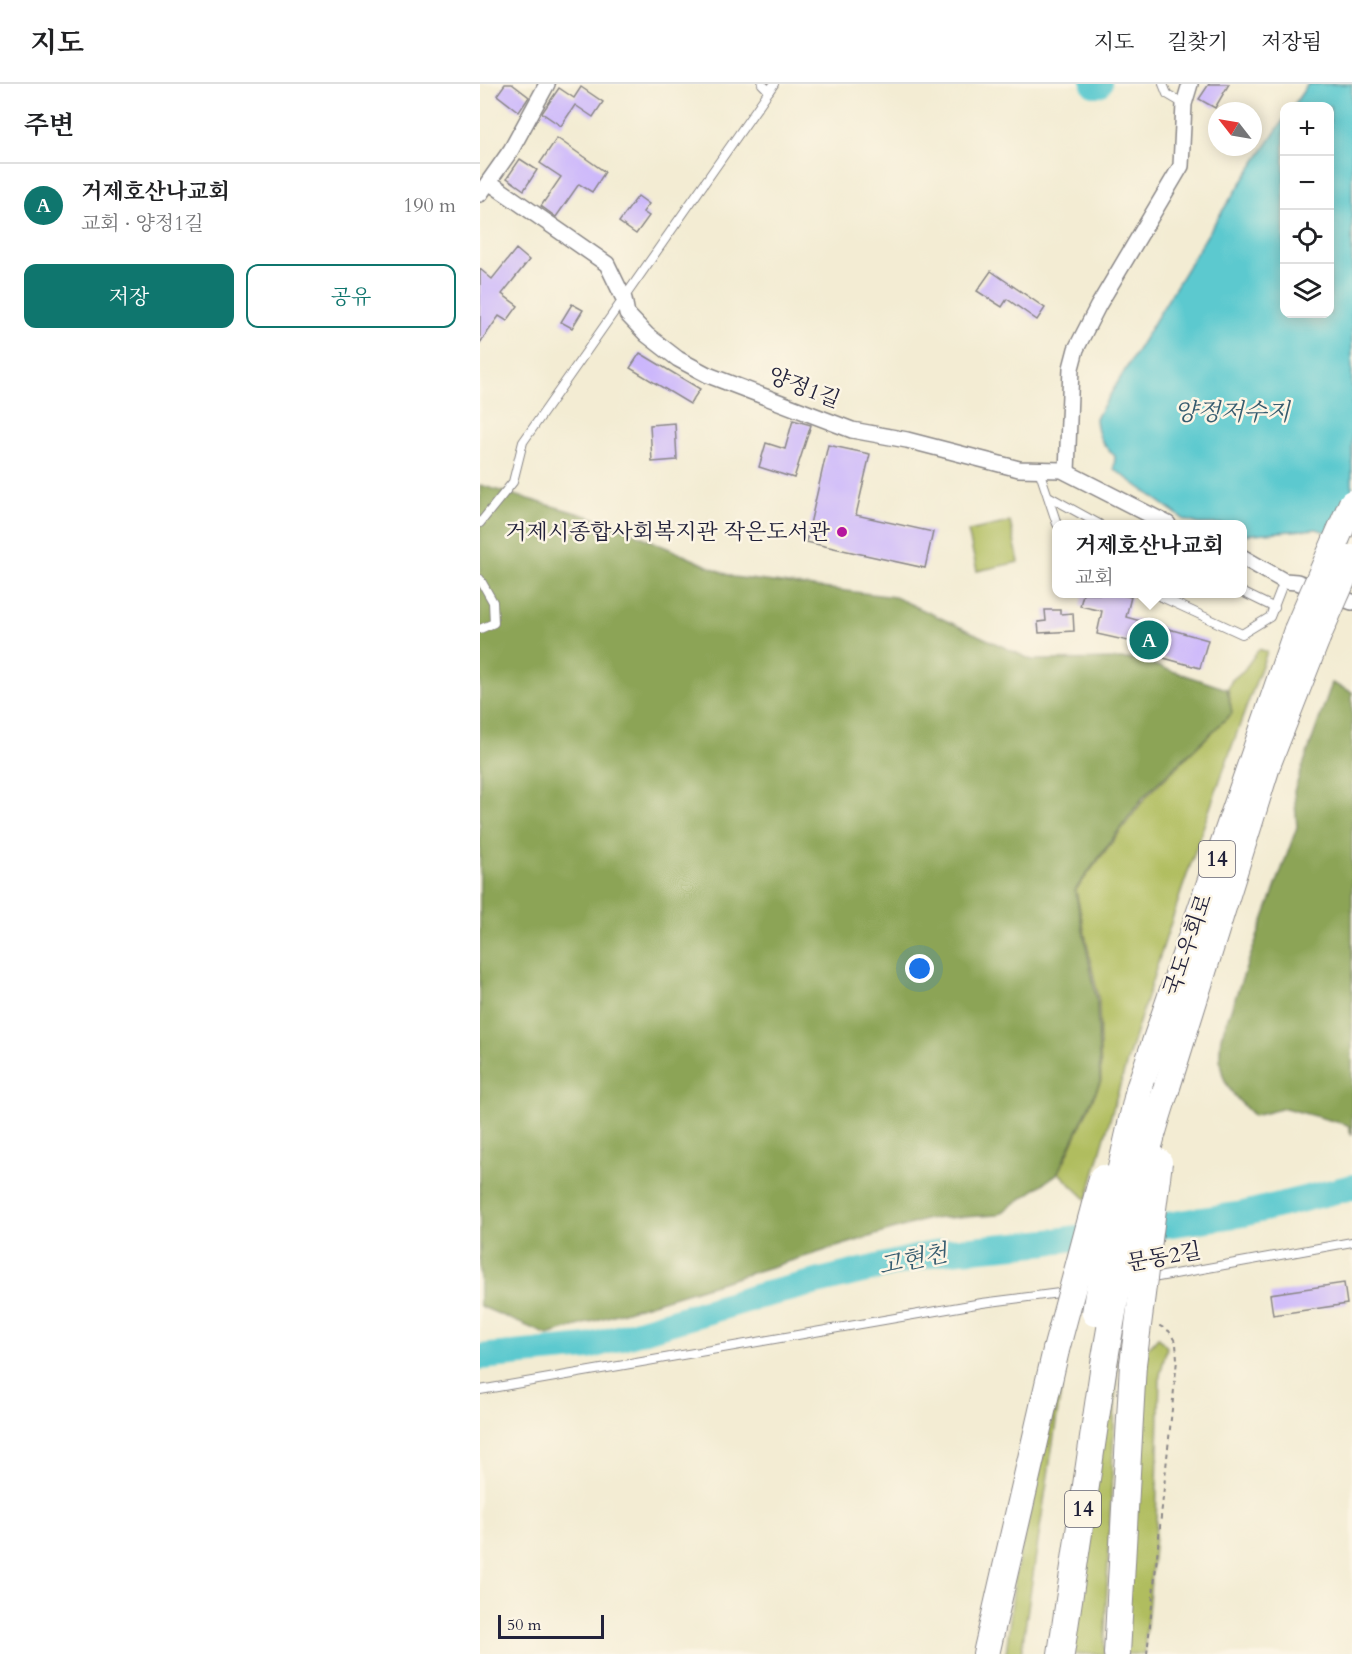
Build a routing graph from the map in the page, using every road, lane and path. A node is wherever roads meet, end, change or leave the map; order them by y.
1 (547, 84) edge
2 (762, 84) edge
3 (1163, 84) edge
4 (1190, 84) edge
5 (771, 88) edge
6 (1184, 104) junction
7 (485, 188) edge
8 (624, 299) junction
9 (1039, 468) junction
10 (1067, 472) junction
11 (1048, 496) junction
12 (1352, 503) edge
13 (1055, 520) edge
14 (1090, 520) edge
15 (1158, 520) edge
16 (480, 523) edge
17 (1352, 558) edge
18 (1247, 560) edge
19 (480, 579) edge
20 (1284, 581) junction
21 (1247, 594) edge
22 (1164, 598) edge
23 (1352, 602) edge
24 (1275, 608) junction
25 (480, 629) edge
26 (1307, 634) junction
27 (1167, 1088) junction
28 (1139, 1089) junction
29 (1352, 1242) edge
30 (1136, 1280) dead end
31 (1125, 1282) dead end
32 (1092, 1288) dead end
33 (1080, 1290) dead end
34 (1095, 1364) junction
35 (480, 1390) edge
36 (999, 1597) junction
37 (986, 1654) edge
38 (997, 1654) edge
39 (1044, 1654) edge
40 (1062, 1654) edge
41 (1117, 1654) edge

1 - 7 street
2 - 5 lane
3 - 6 lane
4 - 6 street
5 - 8 lane
6 - 10 street
7 - 8 street, 양정1길
8 - 9 street, 양정1길
8 - 16 lane
9 - 10 street, 양정1길
9 - 11 lane
10 - 15 street, 양정1길
11 - 13 lane
11 - 14 lane
12 - 26 highway, 14, bridge
17 - 26 highway, 14, bridge
18 - 20 street
19 - 25 lane
20 - 23 street
20 - 24 lane
21 - 24 lane
22 - 24 lane
26 - 27 highway, 국도우회로 / 14
26 - 28 highway, 국도우회로 / 14
27 - 34 highway, 14, bridge
27 - 41 highway, bridge
28 - 34 highway, 14, bridge
28 - 36 highway, bridge
29 - 30 lane, 문동2길
31 - 32 lane, 문동2길
33 - 35 lane
34 - 39 highway, 14
34 - 40 highway, 14
36 - 37 highway
36 - 38 highway

